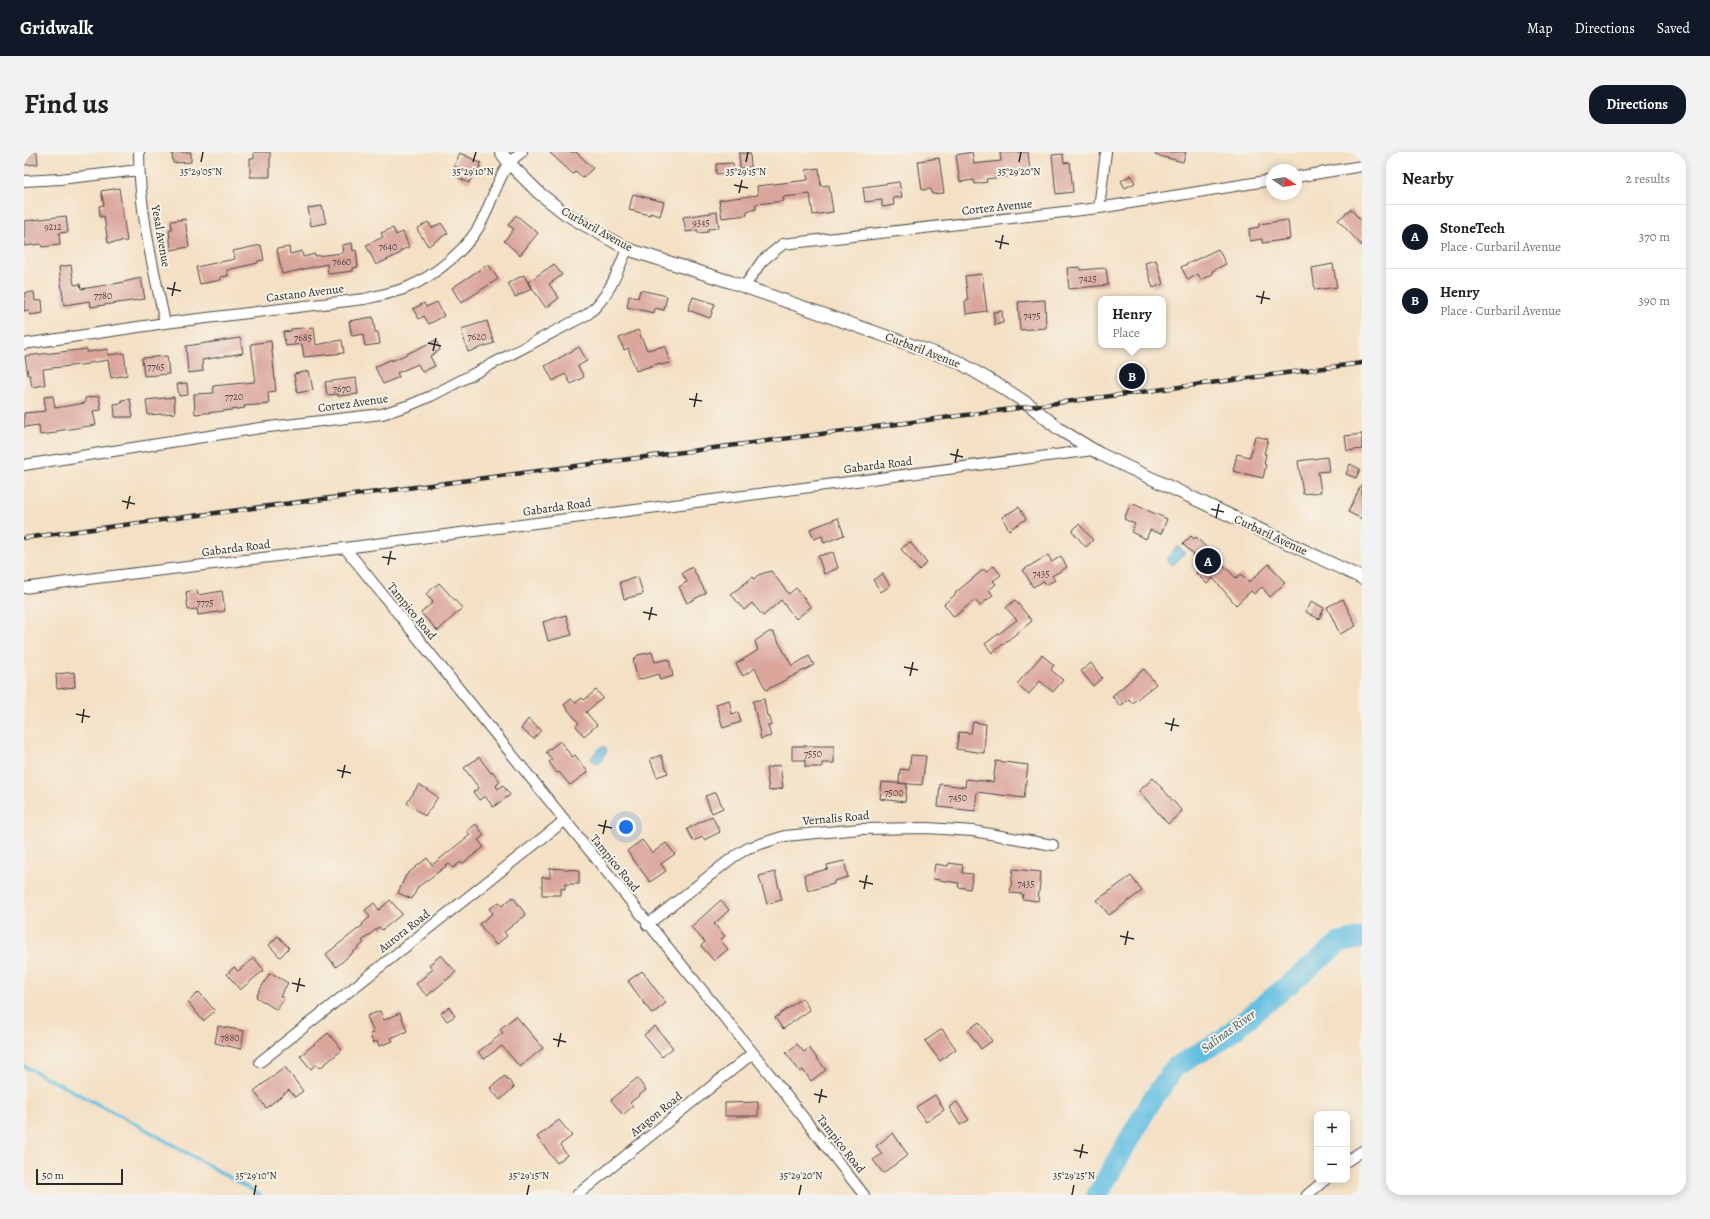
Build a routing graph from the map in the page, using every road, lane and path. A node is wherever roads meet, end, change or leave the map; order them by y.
1 (139, 152) edge
2 (502, 152) edge
3 (522, 152) edge
4 (1106, 152) edge
5 (509, 163) junction
6 (1362, 166) edge
7 (139, 170) junction
8 (1302, 175) edge
9 (24, 181) edge
10 (1266, 181) edge
11 (1099, 208) junction
12 (627, 249) junction
13 (744, 287) junction
14 (165, 323) junction
15 (24, 344) edge
16 (1093, 450) junction
17 (24, 465) edge
18 (345, 548) junction
19 (1362, 578) edge
20 (24, 588) edge
21 (564, 822) junction
22 (1053, 845) dead end
23 (648, 925) junction
24 (753, 1053) junction
25 (260, 1062) dead end
26 (1362, 1151) edge
27 (1350, 1159) edge
28 (1322, 1183) edge
29 (576, 1195) edge
30 (864, 1195) edge
31 (1308, 1195) edge

1 - 7 street, Yesal Avenue
2 - 5 street, Curbaril Avenue
3 - 5 street, Castano Avenue
4 - 11 street
5 - 12 street, Curbaril Avenue
5 - 14 street, Castano Avenue
6 - 8 street
7 - 9 street
7 - 14 street, Yesal Avenue
10 - 11 street, Cortez Avenue
11 - 13 street, Cortez Avenue
12 - 13 street, Curbaril Avenue
12 - 17 street, Cortez Avenue
13 - 16 street, Curbaril Avenue
14 - 15 street, Castano Avenue
16 - 18 street, Gabarda Road
16 - 19 street, Curbaril Avenue
18 - 20 street, Gabarda Road
18 - 21 street, Tampico Road
21 - 23 street, Tampico Road
21 - 25 street, Aurora Road
22 - 23 street, Vernalis Road
23 - 24 street, Tampico Road
24 - 29 street, Aragon Road
24 - 30 street, Tampico Road
26 - 27 street
28 - 31 street

